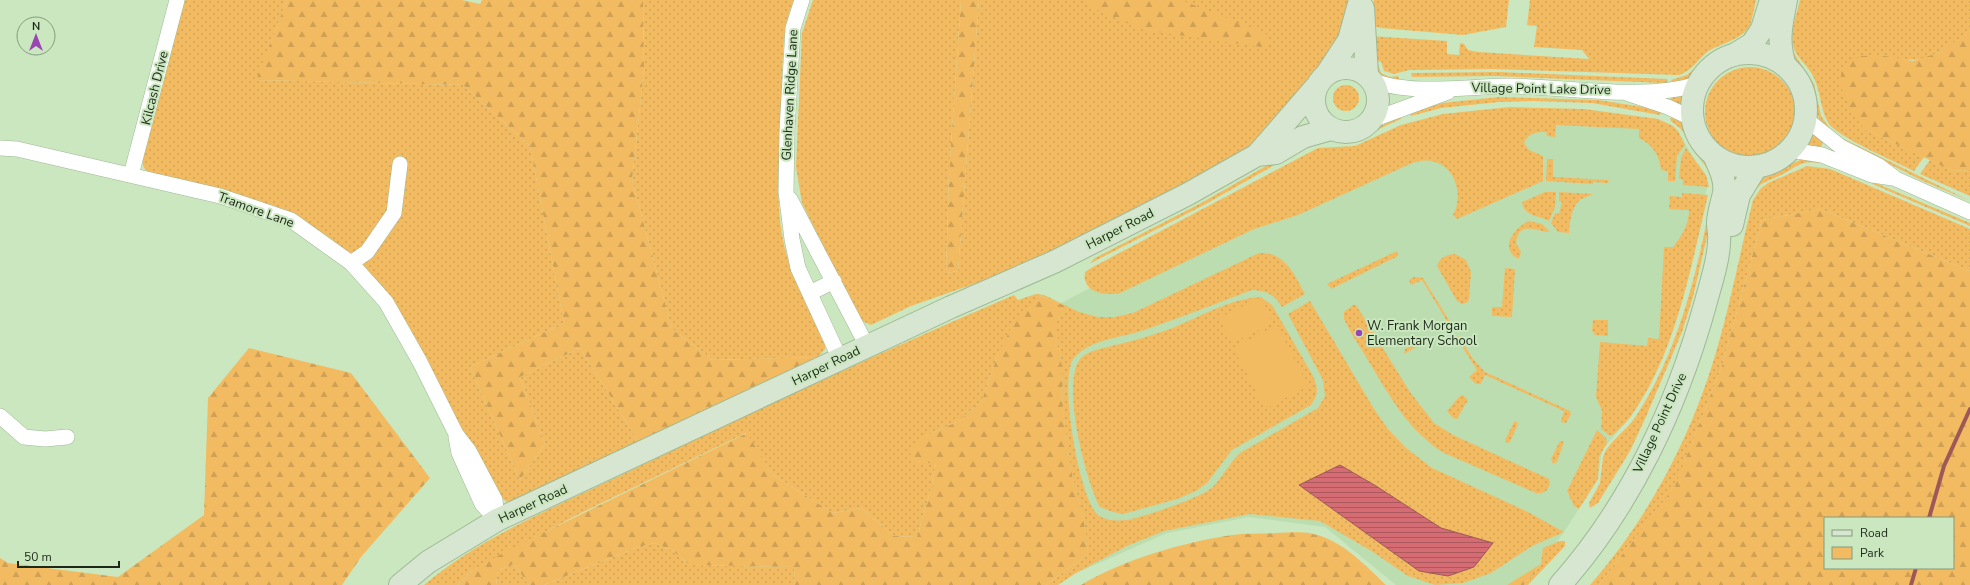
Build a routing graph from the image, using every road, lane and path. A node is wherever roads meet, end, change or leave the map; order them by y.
1 (177, 0) edge
2 (802, 0) edge
3 (1361, 0) edge
4 (1770, 0) edge
5 (1786, 0) edge
6 (1734, 55) junction
7 (1785, 66) junction
8 (1370, 77) junction
9 (1321, 81) junction
10 (1698, 84) junction
11 (1461, 88) junction
12 (1622, 91) junction
13 (1693, 119) junction
14 (1806, 119) junction
15 (1372, 120) junction
16 (1331, 128) junction
17 (0, 148) edge
18 (1790, 150) junction
19 (1257, 155) junction
20 (1714, 155) junction
21 (400, 164) dead end
22 (1756, 167) junction
23 (131, 175) junction
24 (1896, 179) junction
25 (786, 192) junction
26 (1970, 212) edge
27 (1720, 242) junction
28 (351, 263) junction
29 (834, 281) junction
30 (810, 293) junction
31 (867, 346) junction
32 (840, 359) junction
33 (0, 416) edge
34 (67, 437) dead end
35 (497, 520) junction
36 (400, 585) edge
37 (1560, 585) edge

1 - 23 street, Kilcash Drive
2 - 25 street, Glenhaven Ridge Lane
3 - 8 main road, Harper Road
3 - 9 main road, Harper Road
4 - 6 main road
5 - 7 main road
6 - 7 main road
6 - 10 main road
7 - 14 main road
8 - 9 main road
8 - 11 street, Village Point Lake Drive
8 - 15 main road
9 - 16 main road
9 - 19 main road, Harper Road
10 - 12 street, Village Point Lake Drive
10 - 13 main road
11 - 12 street, Village Point Lake Drive
11 - 15 street, Village Point Lake Drive
12 - 13 street, Village Point Lake Drive
13 - 20 main road
14 - 18 main road
14 - 24 street
15 - 16 main road
16 - 19 main road, Harper Road
17 - 23 street, Tramore Lane
18 - 22 main road
18 - 24 street
19 - 31 main road, Harper Road
20 - 22 main road
20 - 27 main road, Village Point Drive
21 - 28 street
22 - 27 main road, Village Point Drive
23 - 28 street, Tramore Lane
24 - 26 street
25 - 29 street, Glenhaven Ridge Lane
25 - 30 street, Glenhaven Ridge Lane
27 - 37 main road, Village Point Drive
28 - 35 street, Tramore Lane
29 - 30 street
29 - 31 street, Glenhaven Ridge Lane
30 - 32 street, Glenhaven Ridge Lane
31 - 32 main road, Harper Road
32 - 35 main road, Harper Road
33 - 34 street
35 - 36 main road, Harper Road

